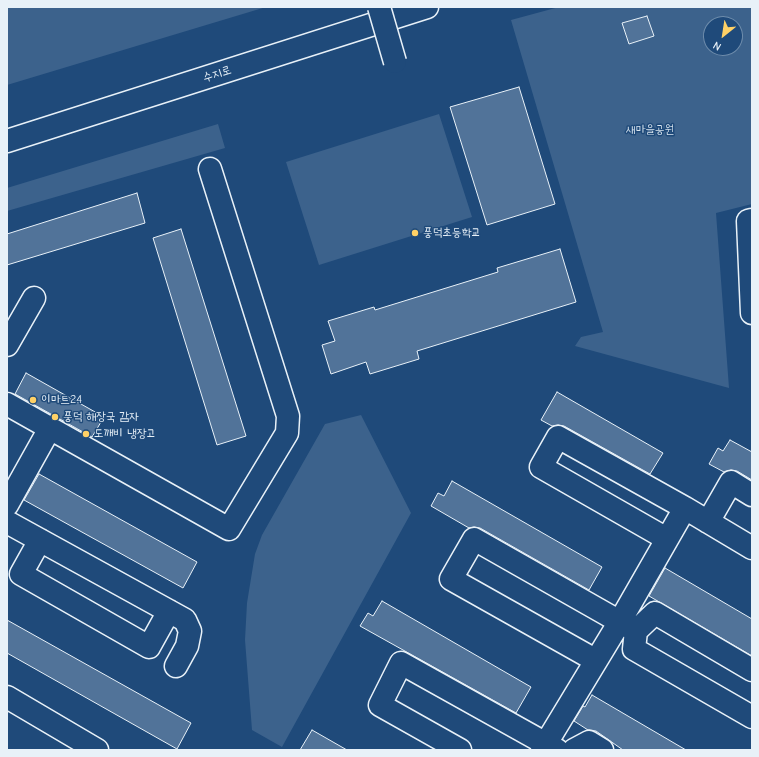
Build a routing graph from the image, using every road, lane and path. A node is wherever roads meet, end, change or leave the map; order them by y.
1 (379, 7) edge
2 (427, 7) edge
3 (395, 62) dead end
4 (7, 141) edge
5 (210, 169) dead end
6 (752, 220) edge
7 (34, 298) dead end
8 (752, 314) edge
9 (7, 345) edge
10 (7, 404) edge
11 (50, 428) junction
12 (752, 495) edge
13 (7, 505) edge
14 (685, 508) junction
15 (7, 522) edge
16 (708, 522) junction
17 (667, 539) junction
18 (40, 540) junction
19 (752, 548) edge
20 (169, 611) junction
21 (627, 627) junction
22 (596, 660) junction
23 (176, 666) dead end
24 (752, 670) edge
25 (7, 697) edge
26 (752, 717) edge
27 (548, 748) edge
28 (97, 750) edge
29 (460, 750) edge
30 (574, 750) edge
31 (602, 750) edge

1 - 3 main road, bridge
2 - 4 main road, 수지로
5 - 11 main road
6 - 8 main road
7 - 9 main road
10 - 11 main road
11 - 13 main road
12 - 16 main road
14 - 16 main road
14 - 17 main road
14 - 17 main road
15 - 18 main road
16 - 19 main road
17 - 21 main road
18 - 20 main road
18 - 20 main road
20 - 23 main road
21 - 22 main road
21 - 22 main road
21 - 24 main road
21 - 26 main road
22 - 27 main road
25 - 28 main road
27 - 29 main road
30 - 31 main road

